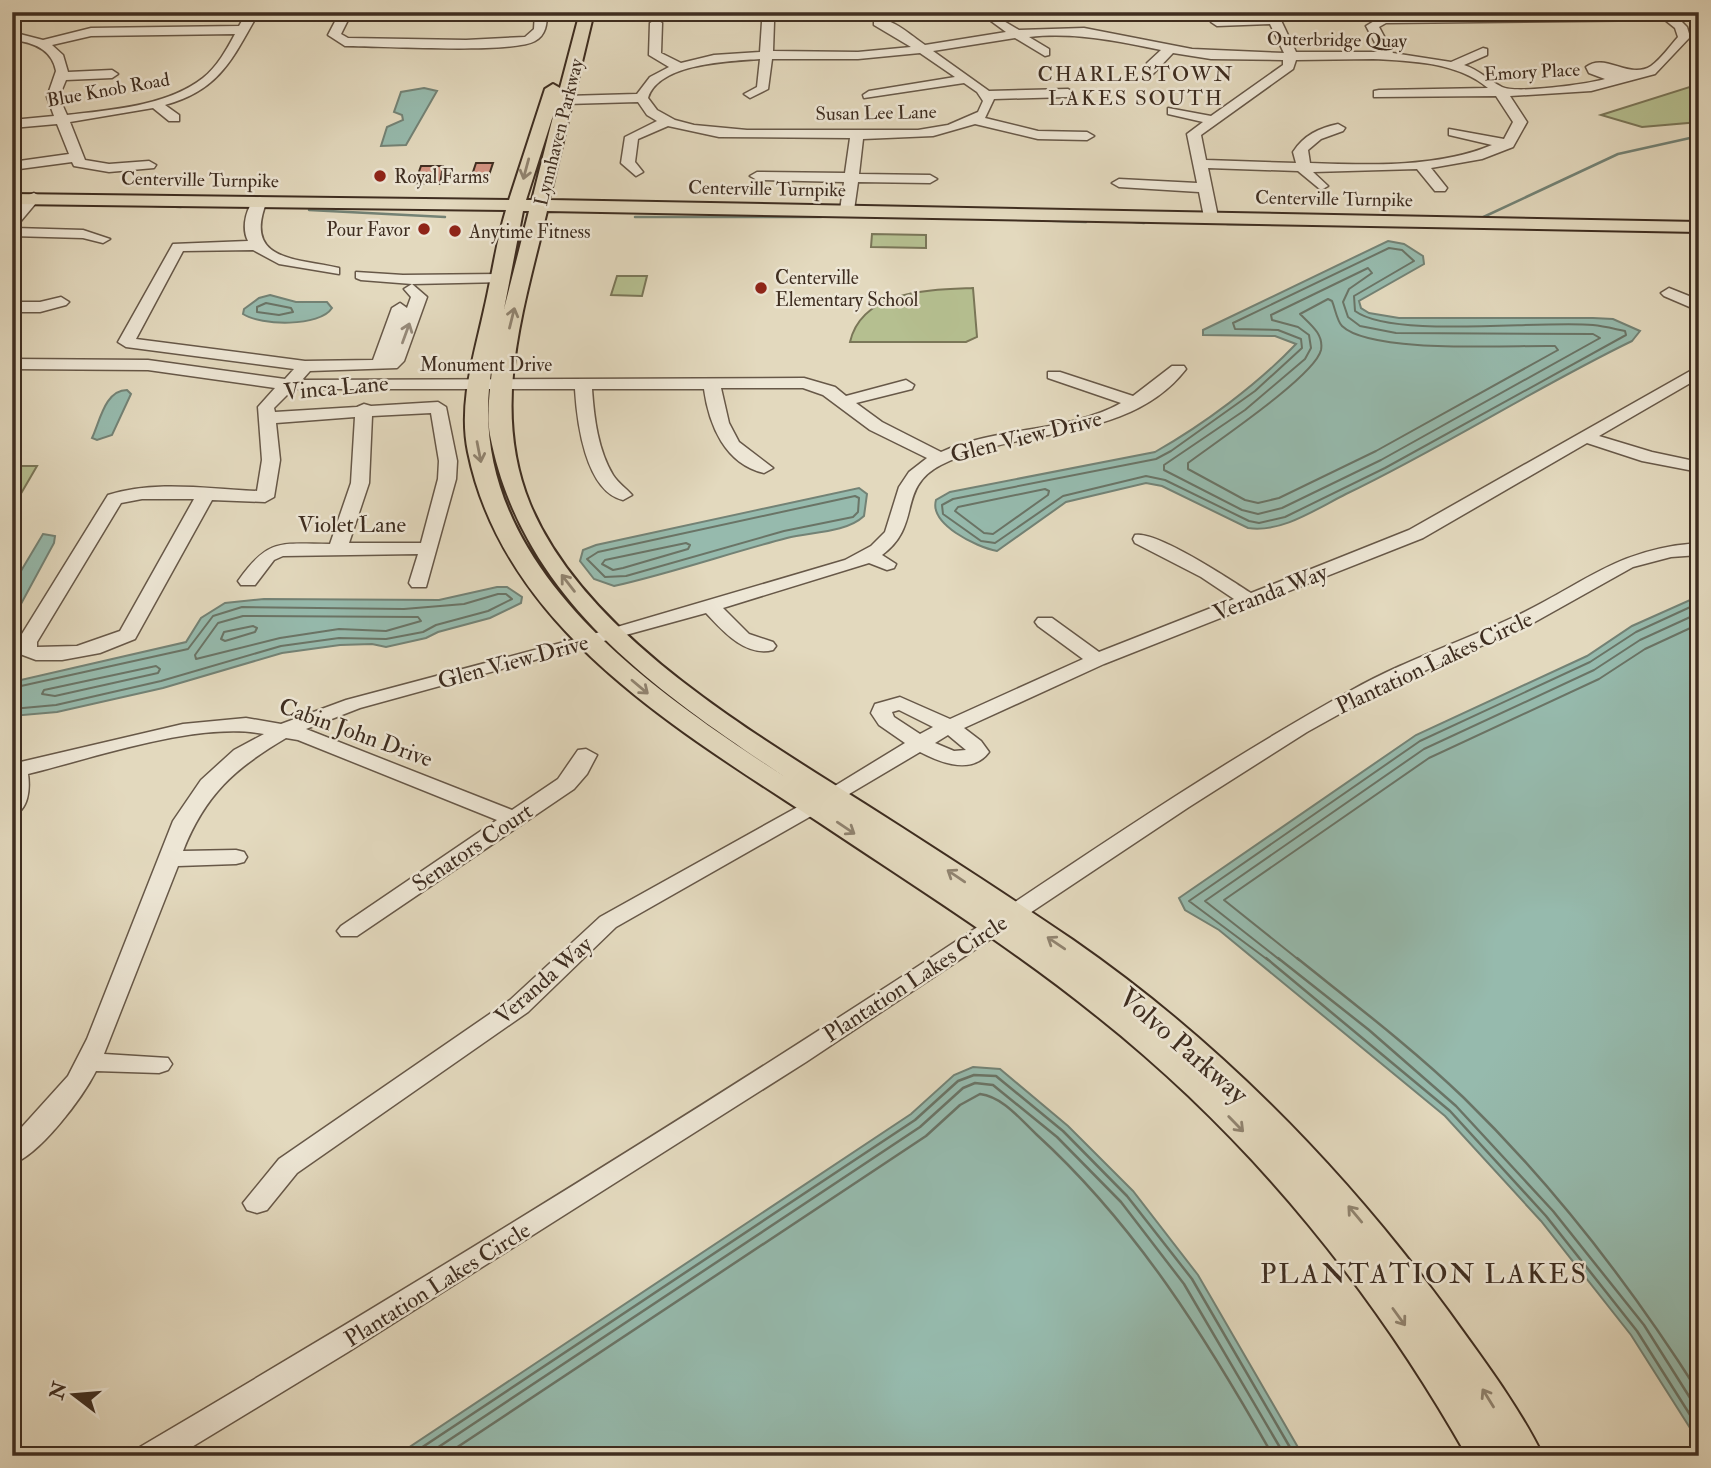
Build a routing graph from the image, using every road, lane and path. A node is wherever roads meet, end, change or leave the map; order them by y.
1 (253, 12) edge
2 (346, 12) edge
3 (541, 12) edge
4 (572, 12) edge
5 (587, 12) edge
6 (1273, 16) edge
7 (1668, 16) junction
8 (1699, 16) edge
9 (1547, 17) junction
10 (997, 21) dead end
11 (768, 22) dead end
12 (878, 22) dead end
13 (1217, 22) dead end
14 (656, 23) dead end
15 (242, 30) junction
16 (1557, 30) dead end
17 (1017, 34) junction
18 (12, 36) edge
19 (44, 43) junction
20 (924, 49) junction
21 (1171, 49) junction
22 (1045, 52) dead end
23 (1483, 52) dead end
24 (767, 57) junction
25 (1291, 57) junction
26 (1389, 57) junction
27 (1454, 65) junction
28 (681, 67) junction
29 (1153, 70) dead end
30 (113, 74) dead end
31 (61, 75) junction
32 (1634, 76) junction
33 (967, 79) junction
34 (1618, 80) junction
35 (1068, 93) dead end
36 (1500, 93) junction
37 (750, 94) dead end
38 (1379, 94) dead end
39 (869, 95) dead end
40 (986, 95) junction
41 (642, 98) junction
42 (566, 100) junction
43 (155, 103) junction
44 (1173, 111) dead end
45 (61, 118) junction
46 (174, 118) dead end
47 (975, 120) junction
48 (1212, 120) junction
49 (669, 121) junction
50 (12, 124) edge
51 (1338, 128) dead end
52 (1454, 132) dead end
53 (857, 134) junction
54 (1087, 136) dead end
55 (1507, 144) junction
56 (77, 157) junction
57 (1199, 164) junction
58 (149, 165) dead end
59 (12, 166) edge
60 (1303, 166) junction
61 (1422, 166) junction
62 (636, 172) dead end
63 (757, 176) dead end
64 (851, 177) junction
65 (930, 179) dead end
66 (1119, 183) dead end
67 (1321, 186) dead end
68 (1205, 188) junction
69 (1440, 188) dead end
70 (12, 197) edge
71 (34, 197) junction
72 (260, 201) junction
73 (516, 205) junction
74 (540, 206) junction
75 (847, 210) junction
76 (1210, 217) junction
77 (12, 224) edge
78 (1699, 227) edge
79 (12, 232) edge
80 (103, 239) dead end
81 (257, 245) junction
82 (500, 279) junction
83 (414, 285) junction
84 (1670, 293) dead end
85 (61, 302) dead end
86 (1699, 306) edge
87 (12, 307) edge
88 (153, 345) junction
89 (12, 363) edge
90 (140, 364) junction
91 (305, 366) junction
92 (1178, 369) dead end
93 (1699, 370) edge
94 (1054, 374) dead end
95 (712, 383) junction
96 (583, 384) junction
97 (292, 385) junction
98 (488, 385) junction
99 (906, 385) dead end
100 (841, 402) junction
101 (1135, 402) junction
102 (364, 409) junction
103 (267, 418) junction
104 (1586, 437) junction
105 (940, 458) junction
106 (1699, 467) edge
107 (764, 468) dead end
108 (623, 495) dead end
109 (205, 496) junction
110 (1142, 539) dead end
111 (428, 548) junction
112 (338, 549) junction
113 (1699, 549) edge
114 (868, 556) junction
115 (887, 565) dead end
116 (248, 581) dead end
117 (419, 583) dead end
118 (1249, 600) junction
119 (710, 606) junction
120 (1045, 622) dead end
121 (602, 637) junction
122 (766, 646) dead end
123 (1097, 660) junction
124 (947, 727) junction
125 (285, 730) junction
126 (921, 742) junction
127 (736, 744) joint
128 (586, 755) dead end
129 (15, 771) edge
130 (822, 800) junction
131 (12, 808) edge
132 (514, 819) junction
133 (236, 857) dead end
134 (168, 859) junction
135 (1003, 920) junction
136 (349, 931) dead end
137 (89, 1062) junction
138 (159, 1063) dead end
139 (12, 1154) edge
140 (257, 1203) dead end
141 (151, 1456) edge
142 (1487, 1456) edge
143 (1524, 1456) edge

1 - 15 street, Blue Knob Road
2 - 3 street
4 -> 73 main road, Lynnhaven Parkway
5 - 42 main road, Lynnhaven Parkway
6 - 13 street
6 - 25 street
7 - 8 street
7 - 9 street
7 - 32 street, Emory Place
9 - 16 street
9 - 26 street
10 - 17 street
11 - 24 street
12 - 20 street
14 - 28 street
15 - 19 street
15 - 43 street, Blue Knob Road
17 - 20 street, Outerbridge Quay
17 - 21 street, Outerbridge Quay
17 - 22 street
18 - 19 street
19 - 31 street
20 - 24 street, Outerbridge Quay
20 - 33 street
21 - 25 street, Outerbridge Quay
21 - 29 street
23 - 27 street
24 - 28 street, Outerbridge Quay
24 - 37 street
25 - 26 street, Outerbridge Quay
25 - 48 street
26 - 27 street, Outerbridge Quay
27 - 36 street, Outerbridge Quay
28 - 41 street, Outerbridge Quay
30 - 31 street
31 - 45 street
32 - 34 street, Emory Place
32 - 34 street
33 - 39 street
33 - 40 street
34 - 36 street, Emory Place
35 - 40 street
36 - 38 street, Emory Place
36 - 55 street, Outerbridge Quay
40 - 47 street
41 - 42 street
41 - 49 street
42 - 74 main road, Lynnhaven Parkway
43 - 45 street, Blue Knob Road
43 - 46 street
44 - 48 street
45 - 50 street, Blue Knob Road
45 - 56 street
47 - 53 street, Susan Lee Lane
47 - 54 street
48 - 57 street
49 - 53 street, Susan Lee Lane
49 - 62 street
51 - 60 street
52 - 55 street
53 - 64 street
55 - 61 street
56 - 58 street
56 - 59 street
57 - 60 street
57 - 68 street
60 - 61 street
60 - 67 street
61 - 69 street
63 - 64 street
64 - 65 street
64 - 75 street
66 - 68 street
68 - 76 street
70 - 71 main road, Centerville Turnpike
71 - 72 main road, Centerville Turnpike
71 - 77 street
72 - 73 main road, Centerville Turnpike
72 - 81 street
73 - 74 main road, Centerville Turnpike
73 - 82 main road, Lynnhaven Parkway
74 - 75 main road, Centerville Turnpike
98 -> 74 main road, Lynnhaven Parkway
75 - 76 main road, Centerville Turnpike
76 - 78 main road, Centerville Turnpike
79 - 80 street
81 - 83 street
81 - 88 street
82 - 83 street
82 - 98 main road, Lynnhaven Parkway
83 - 91 street
84 - 86 street
85 - 87 street
88 - 90 street
88 - 91 street
89 - 90 street, Monument Drive
90 - 97 street, Monument Drive
91 - 97 street
92 - 101 street, Glen View Drive
93 - 104 street, Veranda Way
94 - 101 street
95 - 96 street, Monument Drive
95 - 100 street, Monument Drive
95 - 107 street
96 - 98 street, Monument Drive
96 - 108 street
97 - 98 street, Monument Drive
97 - 103 street
98 - 121 main road, Lynnhaven Parkway
99 - 100 street
100 - 105 street, Monument Drive
101 - 105 street, Glen View Drive
102 - 103 street, Vinca Lane
102 - 111 street, Vinca Lane
102 - 112 street
103 - 109 street
104 - 106 street
104 - 118 street, Veranda Way
105 - 114 street, Glen View Drive
109 - 109 street
110 - 118 street
111 - 112 street, Violet Lane
111 - 117 street, Vinca Lane
112 - 116 street, Violet Lane
113 - 135 street, Plantation Lakes Circle
114 - 115 street
114 - 119 street, Glen View Drive
118 - 123 street, Veranda Way
119 - 121 street, Glen View Drive
119 - 122 street
120 - 123 street
121 - 125 street, Glen View Drive
121 - 127 main road, Lynnhaven Parkway
123 - 124 street, Veranda Way
124 - 126 street, Veranda Way
124 - 126 street
124 - 126 street
125 - 129 street, Cabin John Drive
125 - 132 street, Cabin John Drive
125 - 134 street, Glen View Drive
126 - 130 street, Veranda Way
127 - 130 main road, Volvo Parkway
128 - 132 street, Senators Court
129 - 131 street
130 - 135 main road, Volvo Parkway
130 - 140 street, Veranda Way
132 - 136 street, Senators Court
133 - 134 street
134 - 137 street, Glen View Drive
135 - 141 street, Plantation Lakes Circle
135 -> 142 main road, Volvo Parkway
143 -> 135 main road, Volvo Parkway
137 - 138 street
137 - 139 street, Glen View Drive

